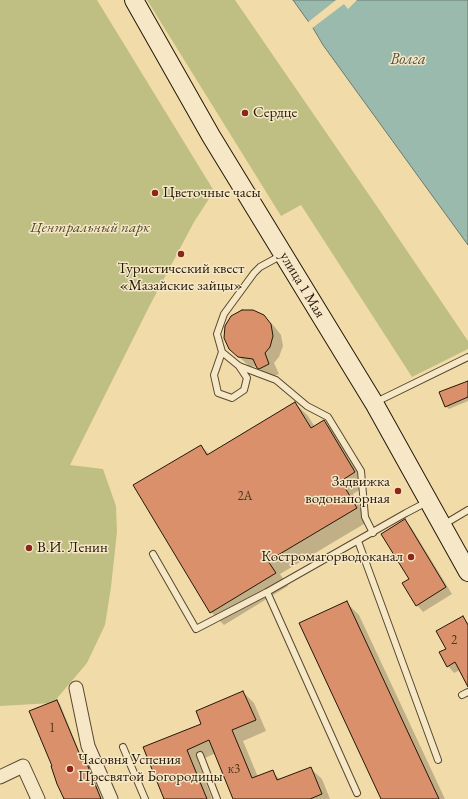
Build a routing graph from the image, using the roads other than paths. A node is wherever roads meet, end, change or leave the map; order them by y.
1 (134, 0) edge
2 (283, 254) junction
3 (222, 352) junction
4 (468, 357) edge
5 (239, 366) junction
6 (374, 403) junction
7 (428, 502) junction
8 (468, 510) edge
9 (442, 526) junction
10 (373, 532) junction
11 (358, 541) junction
12 (153, 554) dead end
13 (468, 572) edge
14 (267, 592) junction
15 (76, 688) dead end
16 (123, 747) dead end
17 (200, 755) dead end
18 (438, 760) dead end
19 (0, 777) edge
20 (357, 793) dead end
21 (38, 799) edge
22 (112, 799) edge
23 (145, 799) edge
24 (217, 799) edge

1 - 2 street, улица 1 Мая
2 - 3 lane
2 - 6 street, улица 1 Мая
3 - 5 lane
3 - 5 lane
4 - 6 lane
5 - 10 lane
6 - 7 street, улица 1 Мая
7 - 9 street, улица 1 Мая
7 - 10 lane
8 - 9 lane
9 - 13 street, улица 1 Мая
10 - 11 lane
11 - 14 lane
11 - 18 lane
12 - 14 lane
14 - 20 lane
15 - 22 street
16 - 23 lane
17 - 24 lane
19 - 21 street

